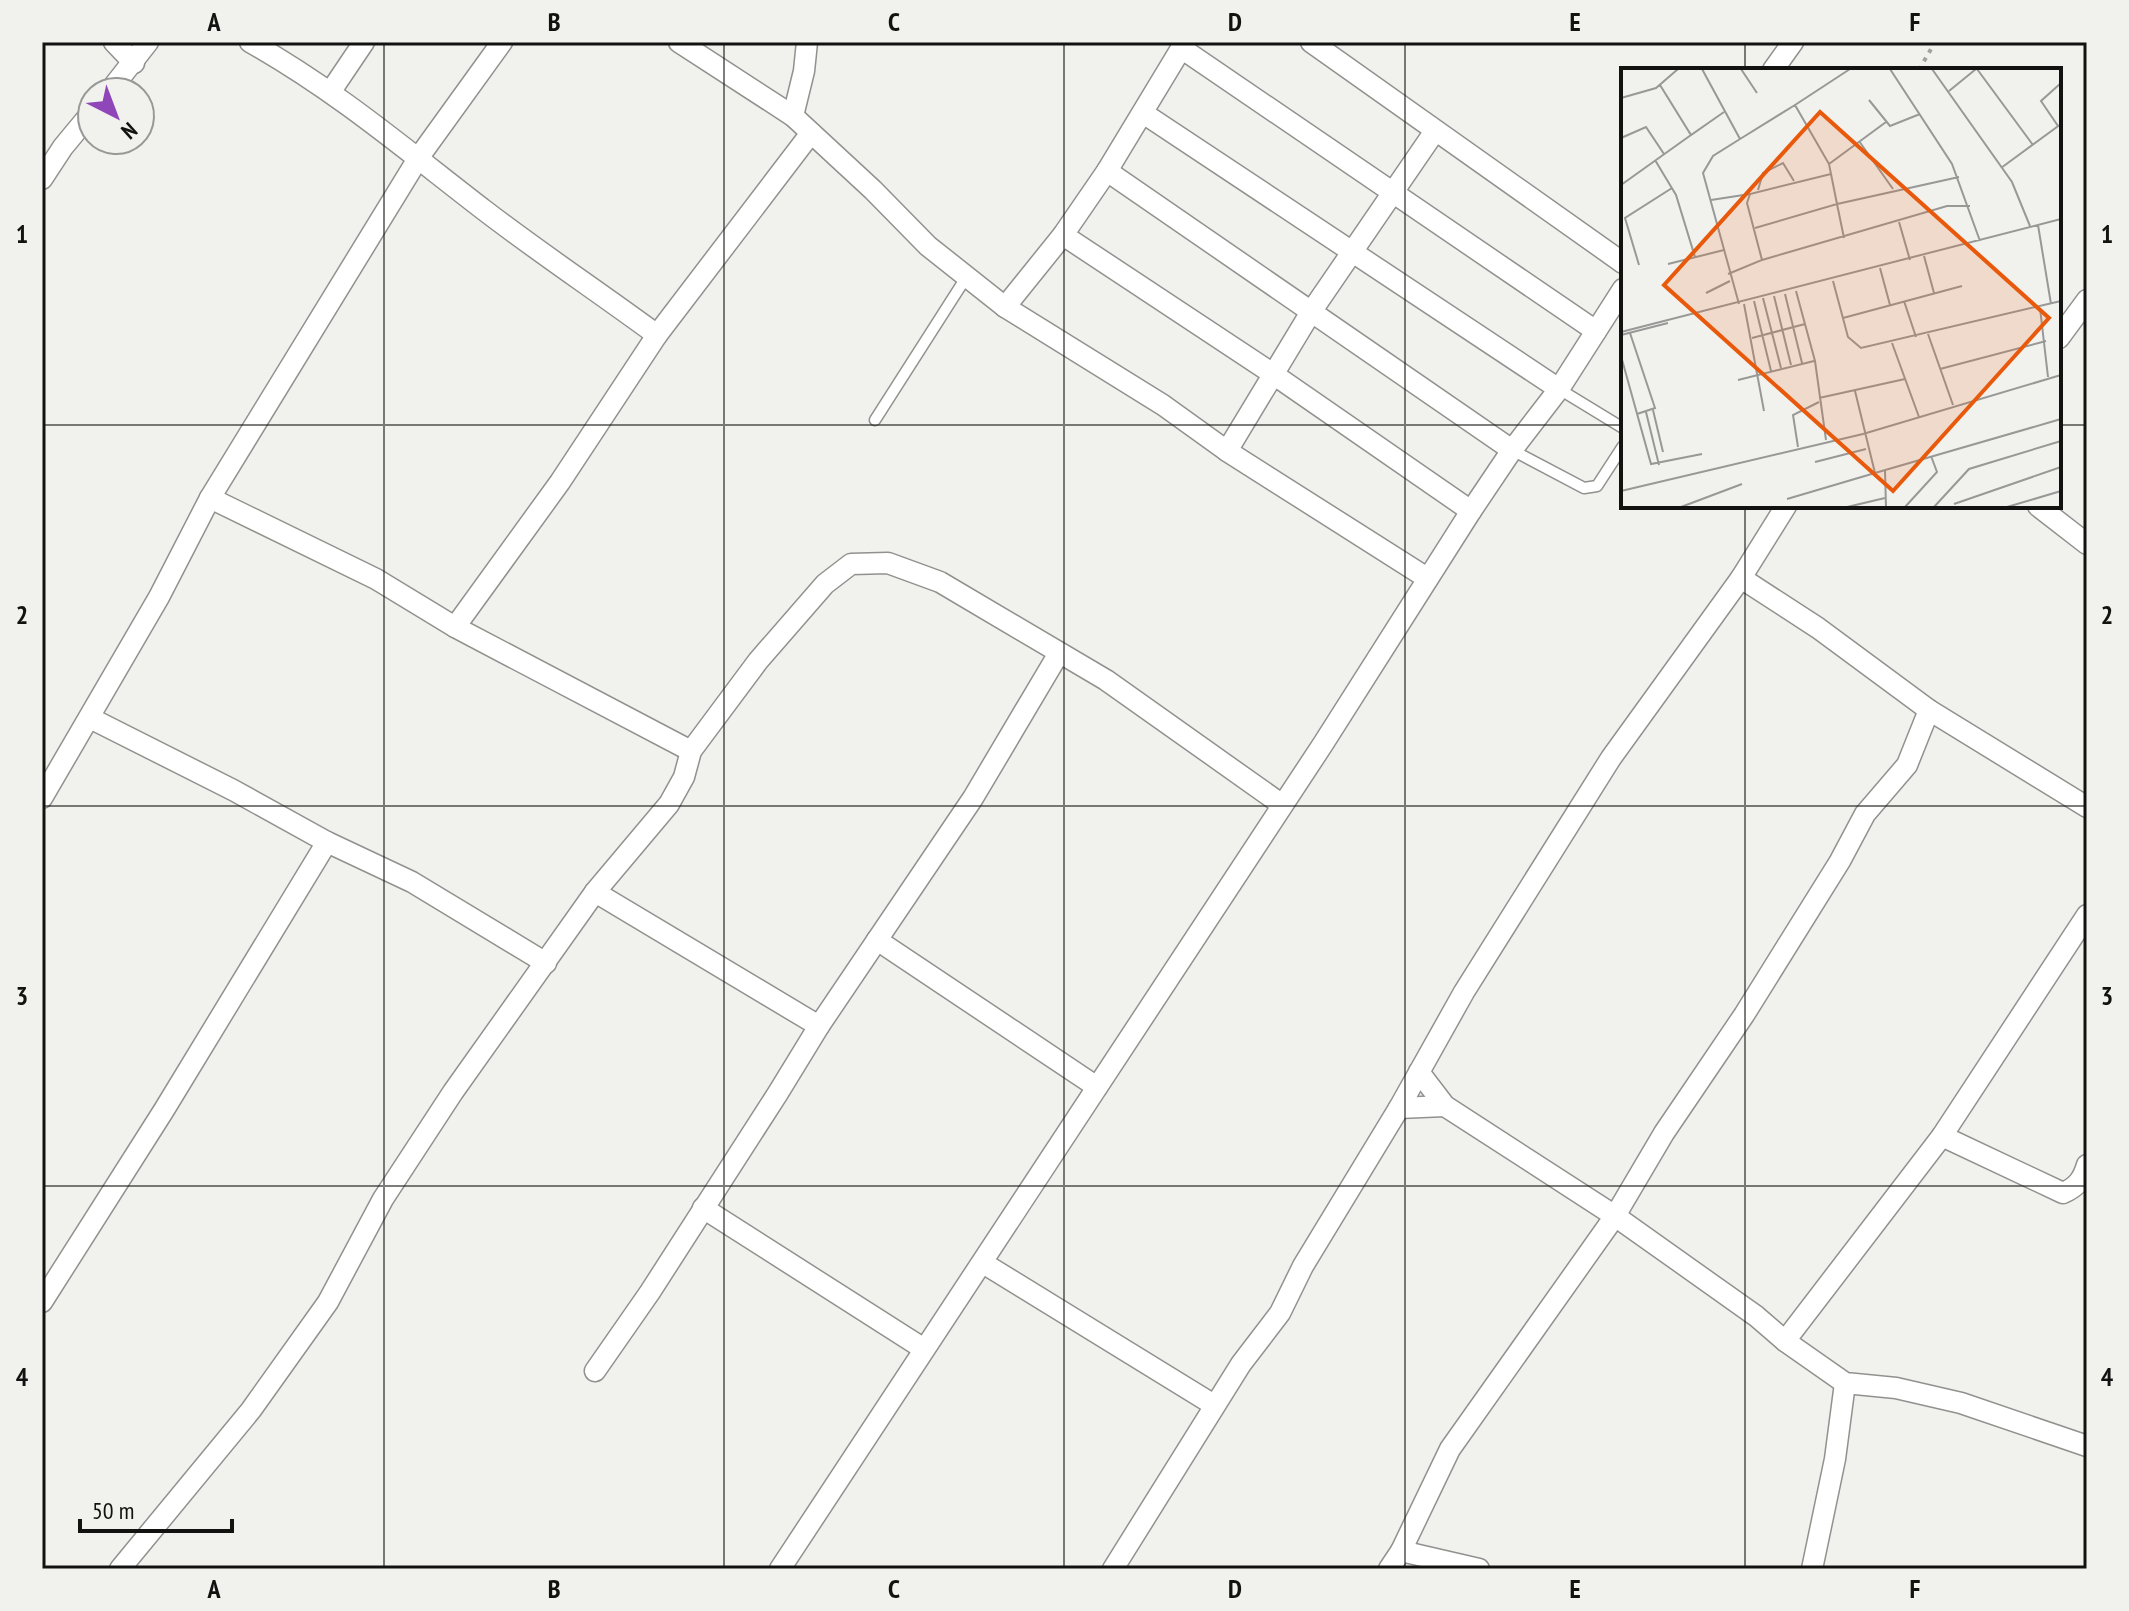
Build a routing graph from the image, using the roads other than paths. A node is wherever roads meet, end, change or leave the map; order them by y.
1 (114, 42) edge
2 (148, 42) edge
3 (250, 42) edge
4 (364, 42) edge
5 (502, 42) edge
6 (679, 42) edge
7 (807, 42) edge
8 (1311, 42) edge
9 (1793, 42) edge
10 (1183, 45) edge
11 (134, 63) junction
12 (1774, 68) edge
13 (123, 76) edge
14 (331, 91) junction
15 (1143, 113) junction
16 (793, 116) junction
17 (76, 131) edge
18 (1435, 131) junction
19 (811, 133) junction
20 (419, 157) junction
21 (1107, 171) junction
22 (42, 179) edge
23 (1393, 191) junction
24 (1063, 235) junction
25 (1352, 250) junction
26 (1621, 262) edge
27 (967, 276) junction
28 (1621, 292) edge
29 (2087, 300) edge
30 (1005, 307) junction
31 (1311, 312) junction
32 (1596, 331) junction
33 (657, 335) junction
34 (2061, 335) edge
35 (1273, 374) junction
36 (1559, 389) junction
37 (875, 420) dead end
38 (1621, 427) edge
39 (1621, 449) edge
40 (1512, 450) junction
41 (1227, 451) junction
42 (210, 498) junction
43 (1785, 508) edge
44 (2041, 508) edge
45 (1471, 511) junction
46 (2087, 544) edge
47 (1427, 578) junction
48 (1741, 578) junction
49 (455, 627) junction
50 (1059, 653) junction
51 (1929, 710) junction
52 (90, 718) junction
53 (691, 751) junction
54 (42, 798) edge
55 (1281, 804) junction
56 (2087, 807) edge
57 (327, 842) junction
58 (595, 892) junction
59 (2087, 915) edge
60 (877, 940) junction
61 (546, 963) junction
62 (819, 1026) junction
63 (1419, 1072) junction
64 (1097, 1087) junction
65 (1445, 1106) junction
66 (1399, 1108) junction
67 (1942, 1136) junction
68 (2087, 1165) edge
69 (703, 1208) junction
70 (1615, 1216) junction
71 (983, 1263) junction
72 (42, 1302) edge
73 (1785, 1341) junction
74 (924, 1349) junction
75 (595, 1371) dead end
76 (1845, 1383) junction
77 (1214, 1405) junction
78 (2087, 1446) edge
79 (1401, 1551) junction
80 (120, 1569) edge
81 (780, 1569) edge
82 (1113, 1569) edge
83 (1389, 1569) edge
84 (1479, 1569) edge
85 (1812, 1569) edge

1 - 11 street
2 - 11 street
3 - 14 street
4 - 14 street
5 - 20 street
6 - 16 street
7 - 16 street
8 - 18 street
9 - 12 street
10 - 15 street
10 - 23 street
11 - 13 street
14 - 20 street
15 - 21 street
15 - 25 street
16 - 19 street
17 - 22 street
18 - 23 street
18 - 26 street
19 - 27 street
19 - 33 street
20 - 33 street
20 - 42 street
21 - 24 street
21 - 31 street
23 - 25 street
23 - 32 street
24 - 30 street
24 - 35 street
25 - 31 street
25 - 36 street
27 - 30 street
27 - 37 lane
28 - 32 street
29 - 34 street
30 - 41 street
31 - 35 street
31 - 40 street
32 - 36 street
33 - 49 street
35 - 41 street
35 - 45 street
36 - 38 lane
36 - 40 street
39 - 40 lane
40 - 45 street
41 - 47 street
42 - 49 street
42 - 52 street
43 - 48 street
44 - 46 street
45 - 47 street
47 - 55 street
48 - 51 street
48 - 63 street
49 - 53 street
50 - 53 street
50 - 55 street
50 - 60 street
51 - 56 street
51 - 70 street
52 - 54 street
52 - 57 street
53 - 58 street
55 - 64 street
57 - 61 street
57 - 72 street
58 - 61 street
58 - 62 street
59 - 67 street
60 - 62 street
60 - 64 street
61 - 80 street
62 - 69 street
63 - 65 street
63 - 66 street
64 - 71 street
65 - 66 street
65 - 70 street
66 - 77 street
67 - 68 street
67 - 73 street
69 - 74 street
69 - 75 street
70 - 73 street
70 - 79 street
71 - 74 street
71 - 77 street
73 - 76 street
74 - 81 street
76 - 78 street
76 - 85 street
77 - 82 street
79 - 83 street
79 - 84 street

